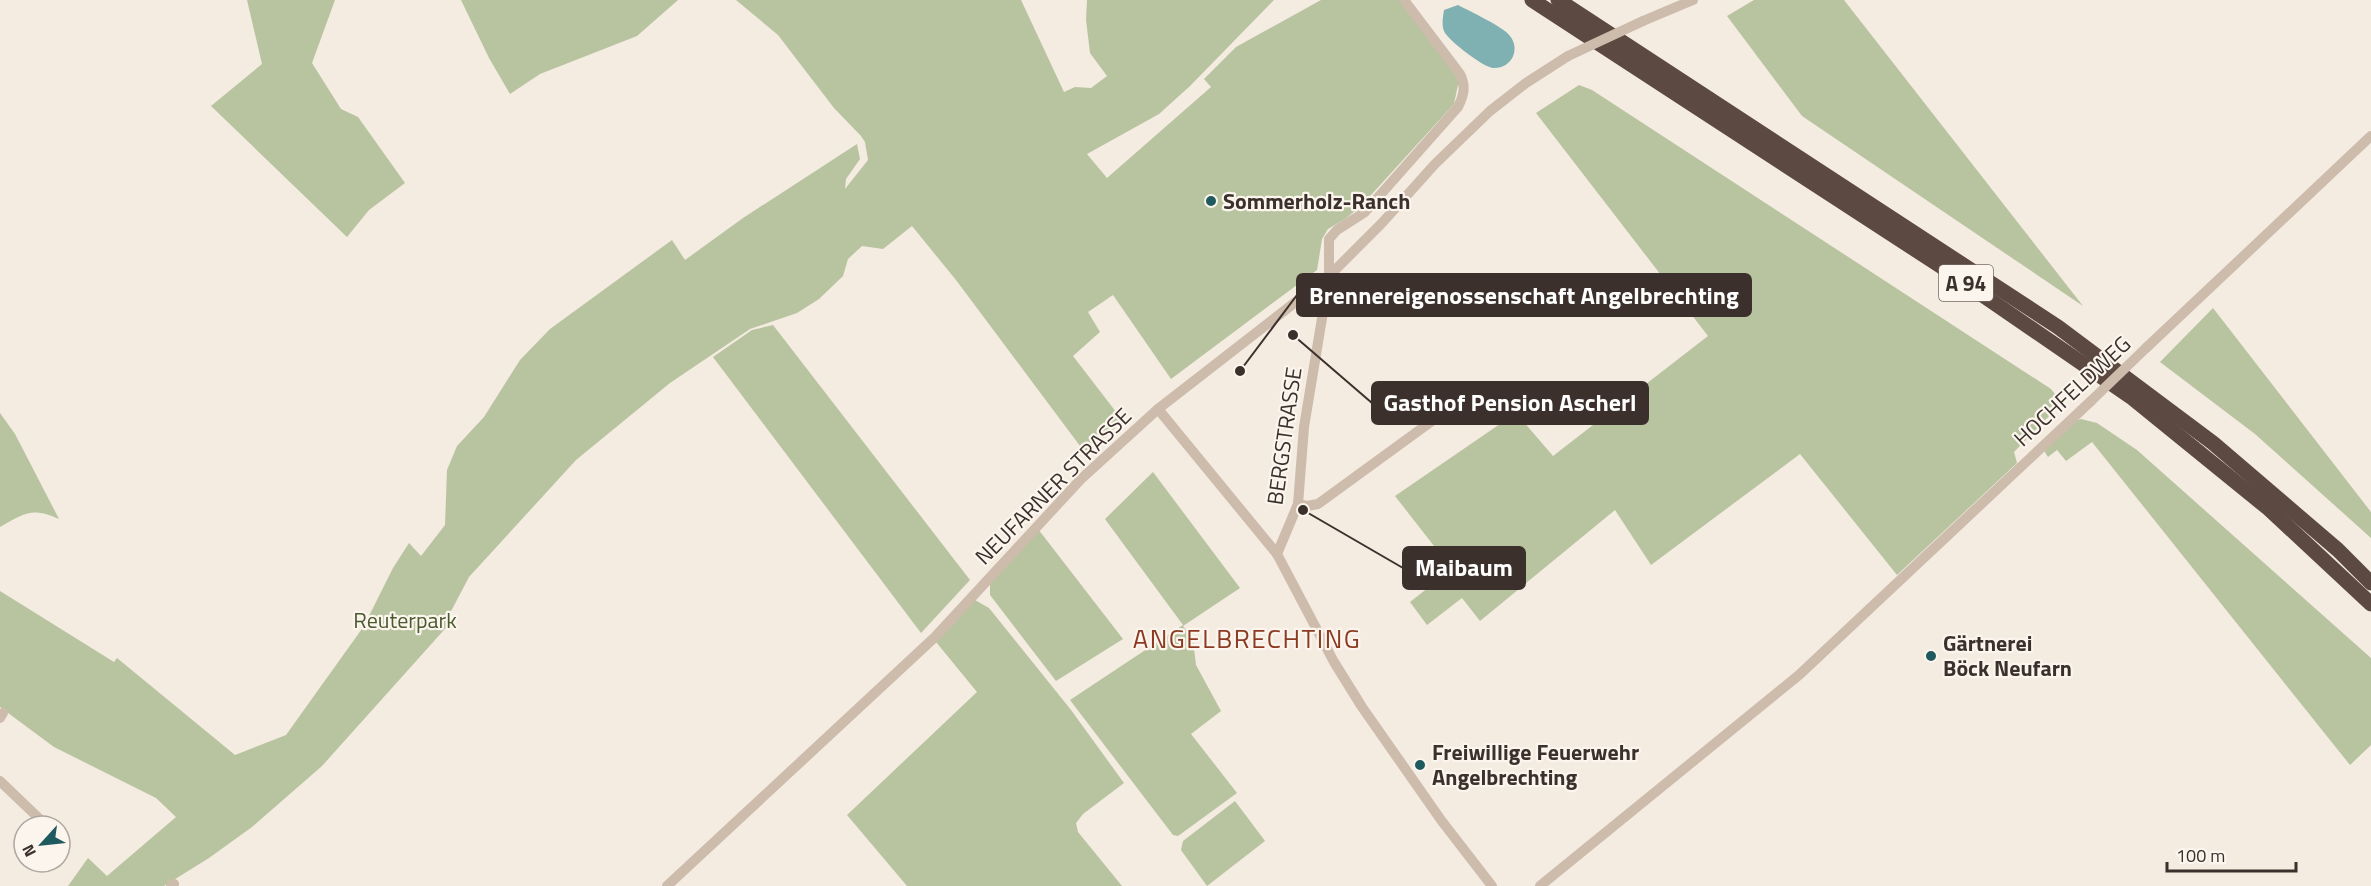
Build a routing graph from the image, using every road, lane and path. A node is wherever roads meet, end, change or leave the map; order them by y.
1 (1404, 0) edge
2 (1532, 0) edge
3 (1558, 0) edge
4 (1693, 0) edge
5 (2371, 135) edge
6 (1329, 276) junction
7 (1480, 386) dead end
8 (1158, 410) junction
9 (1298, 504) junction
10 (1277, 554) junction
11 (2371, 583) edge
12 (2371, 604) edge
13 (0, 781) edge
14 (34, 814) edge
15 (667, 886) edge
16 (1492, 886) edge
17 (1540, 886) edge

1 - 6 street, BERGSTRASSE
2 - 12 highway, A 94
3 - 11 highway, A 94
4 - 6 street, NEUFARNER STRASSE, bridge
5 - 17 street, HOCHFELDWEG, bridge
6 - 8 street, NEUFARNER STRASSE
6 - 9 street, BERGSTRASSE
7 - 9 street
8 - 10 street
8 - 15 street, NEUFARNER STRASSE
9 - 10 street, BERGSTRASSE
10 - 16 street
13 - 14 street

